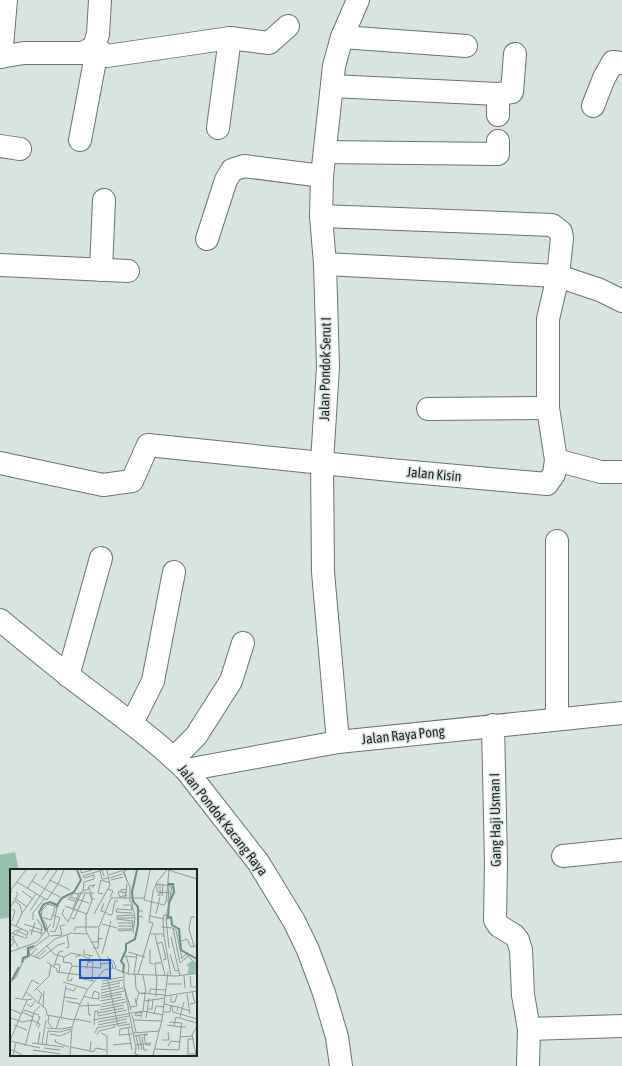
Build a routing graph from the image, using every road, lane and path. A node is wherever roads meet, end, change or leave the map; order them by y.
1 (6, 0) edge
2 (100, 0) edge
3 (358, 0) edge
4 (288, 26) dead end
5 (342, 37) junction
6 (230, 38) junction
7 (466, 46) dead end
8 (94, 47) junction
9 (515, 54) dead end
10 (0, 57) edge
11 (622, 64) edge
12 (332, 86) junction
13 (498, 94) junction
14 (593, 106) dead end
15 (498, 115) dead end
16 (218, 128) dead end
17 (80, 140) dead end
18 (498, 141) dead end
19 (325, 152) junction
20 (322, 176) junction
21 (104, 200) dead end
22 (321, 216) junction
23 (207, 239) dead end
24 (325, 264) junction
25 (0, 265) edge
26 (101, 270) junction
27 (128, 271) dead end
28 (558, 276) junction
29 (622, 301) edge
30 (548, 408) junction
31 (428, 409) dead end
32 (556, 460) junction
33 (322, 462) junction
34 (0, 463) edge
35 (622, 472) edge
36 (557, 540) dead end
37 (101, 558) dead end
38 (174, 572) dead end
39 (0, 620) edge
40 (243, 643) dead end
41 (68, 676) junction
42 (622, 713) edge
43 (557, 719) junction
44 (132, 723) junction
45 (493, 725) junction
46 (338, 742) junction
47 (180, 764) junction
48 (622, 850) edge
49 (562, 856) dead end
50 (622, 1026) edge
51 (529, 1030) junction
52 (341, 1066) edge
53 (528, 1066) edge

1 - 10 street
2 - 8 street
3 - 5 street, Jalan Pondok Serut I
4 - 6 street
5 - 7 street
5 - 12 street, Jalan Pondok Serut I
6 - 8 street
6 - 16 street
8 - 10 street
8 - 17 street
9 - 13 street
11 - 14 street
12 - 13 street
12 - 19 street, Jalan Pondok Serut I
13 - 15 street
18 - 19 street
19 - 20 street, Jalan Pondok Serut I
20 - 22 street, Jalan Pondok Serut I
20 - 23 street
21 - 26 street
22 - 24 street, Jalan Pondok Serut I
22 - 28 street
24 - 28 street
24 - 33 street, Jalan Pondok Serut I
25 - 26 street
26 - 27 street
28 - 29 street
28 - 30 street
30 - 31 street
30 - 32 street
32 - 33 street, Jalan Kisin
32 - 35 street
33 - 34 street, Jalan Kisin
33 - 46 street, Jalan Pondok Serut I
36 - 43 street
37 - 41 street
38 - 44 street
39 - 41 street, Jalan Pondok Kacang Raya
40 - 47 street
41 - 44 street, Jalan Pondok Kacang Raya
42 - 43 street, Jalan Raya Pong
43 - 45 street, Jalan Raya Pong
44 - 47 street, Jalan Pondok Kacang Raya
45 - 46 street, Jalan Raya Pong
45 - 51 street, Gang Haji Usman I
46 - 47 street, Jalan Raya Pong
47 - 52 street, Jalan Pondok Kacang Raya
48 - 49 street
50 - 51 street
51 - 53 street

